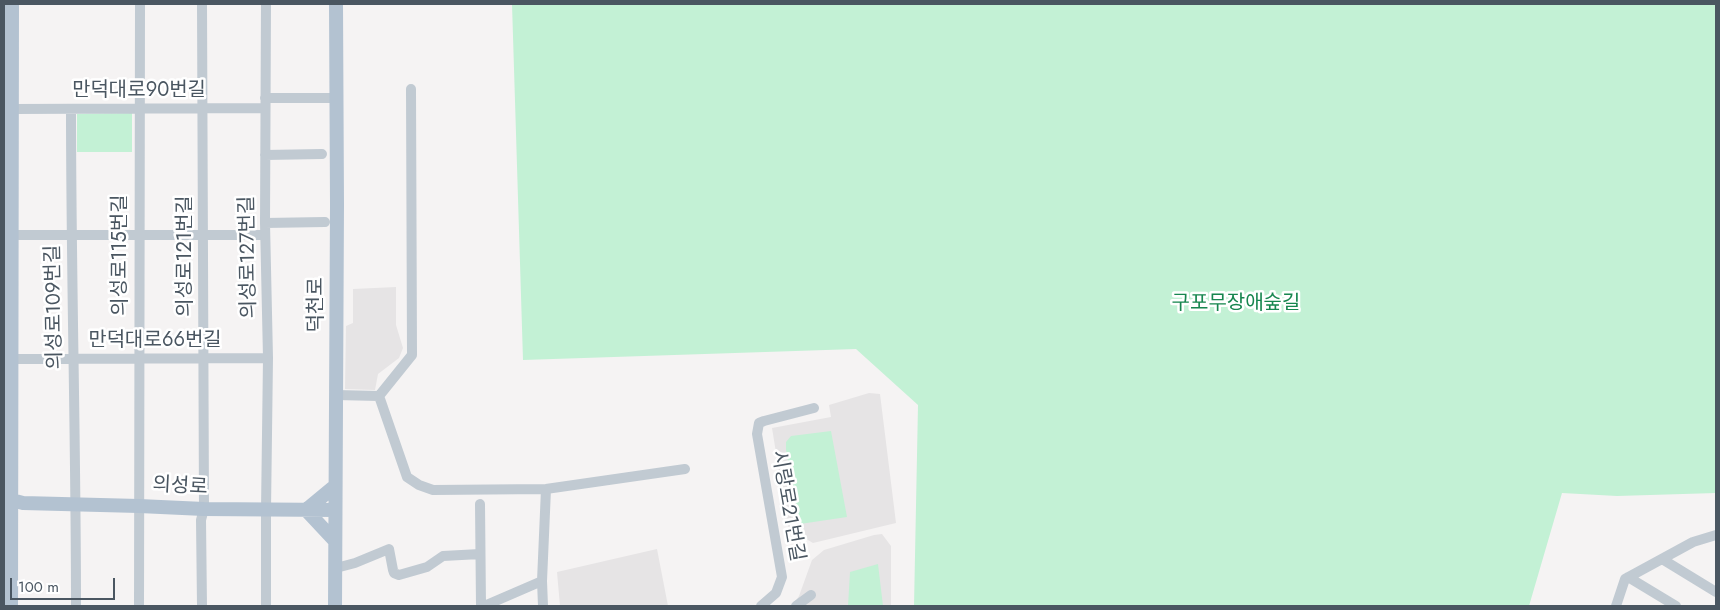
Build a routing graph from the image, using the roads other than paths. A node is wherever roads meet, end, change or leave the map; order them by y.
1 (140, 4) edge
2 (202, 4) edge
3 (266, 4) edge
4 (336, 4) edge
5 (11, 6) edge
6 (411, 89) dead end
7 (337, 98) junction
8 (265, 103) junction
9 (140, 108) junction
10 (202, 108) junction
11 (12, 109) junction
12 (71, 109) junction
13 (322, 154) dead end
14 (265, 155) junction
15 (325, 222) dead end
16 (265, 223) junction
17 (12, 234) junction
18 (71, 234) junction
19 (138, 235) junction
20 (203, 235) junction
21 (265, 235) junction
22 (139, 358) junction
23 (204, 358) junction
24 (268, 358) junction
25 (11, 359) junction
26 (74, 359) junction
27 (336, 395) junction
28 (379, 396) junction
29 (814, 408) dead end
30 (685, 469) dead end
31 (335, 486) junction
32 (546, 489) junction
33 (11, 503) edge
34 (76, 504) junction
35 (480, 504) dead end
36 (139, 506) junction
37 (204, 509) junction
38 (266, 510) junction
39 (306, 510) junction
40 (335, 510) junction
41 (1716, 535) edge
42 (335, 541) junction
43 (480, 554) junction
44 (1662, 559) junction
45 (336, 568) junction
46 (1628, 577) junction
47 (542, 581) junction
48 (1716, 592) edge
49 (811, 595) dead end
50 (11, 606) edge
51 (76, 606) edge
52 (139, 606) edge
53 (202, 606) edge
54 (266, 606) edge
55 (335, 606) edge
56 (482, 606) edge
57 (543, 606) edge
58 (761, 606) edge
59 (796, 606) edge
60 (1616, 606) edge
61 (1676, 606) edge

1 - 9 street, 의성로115번길
2 - 10 street, 의성로121번길
3 - 8 street, 의성로127번길
4 - 7 main road, 덕천로
5 - 11 main road
6 - 28 street
7 - 8 street, 만덕대로90번길
7 - 27 main road, 덕천로
8 - 10 street, 만덕대로90번길
8 - 14 street, 의성로127번길
9 - 10 street, 만덕대로90번길
9 - 12 street, 만덕대로90번길
9 - 19 street, 의성로115번길
10 - 20 street, 의성로121번길
11 - 12 street, 만덕대로90번길
11 - 17 main road
12 - 18 street, 의성로109번길
13 - 14 street
14 - 16 street, 의성로127번길
15 - 16 street
16 - 21 street, 의성로127번길
17 - 18 street
17 - 25 main road
18 - 19 street
18 - 26 street, 의성로109번길
19 - 20 street
19 - 22 street, 의성로115번길
20 - 21 street
20 - 23 street, 의성로121번길
21 - 24 street, 의성로127번길
22 - 23 street, 만덕대로66번길
22 - 26 street, 만덕대로66번길
22 - 36 street, 의성로115번길
23 - 24 street, 만덕대로66번길
23 - 37 street, 의성로121번길
24 - 38 street, 의성로127번길
25 - 26 street, 만덕대로66번길
25 - 33 main road
26 - 34 street, 의성로109번길
27 - 28 street
27 - 31 main road, 덕천로
28 - 32 street
29 - 58 street, 시랑로21번길
30 - 32 street
31 - 39 main road
31 - 40 main road, 덕천로
32 - 47 street
33 - 34 main road, 의성로
33 - 50 main road
34 - 36 main road, 의성로
34 - 51 street, 의성로109번길
35 - 43 street
36 - 37 main road, 의성로
36 - 52 street, 의성로115번길
37 - 38 main road, 의성로
37 - 53 street, 의성로121번길
38 - 39 main road, 의성로
38 - 54 street, 의성로127번길
39 - 40 main road, 의성로
39 - 42 main road
40 - 42 main road, 덕천로
41 - 44 street
42 - 45 main road, 덕천로
43 - 45 street
43 - 56 street
44 - 46 street
44 - 48 street
45 - 55 main road, 덕천로
46 - 60 street
46 - 61 street
47 - 56 street
47 - 57 street
49 - 59 street

